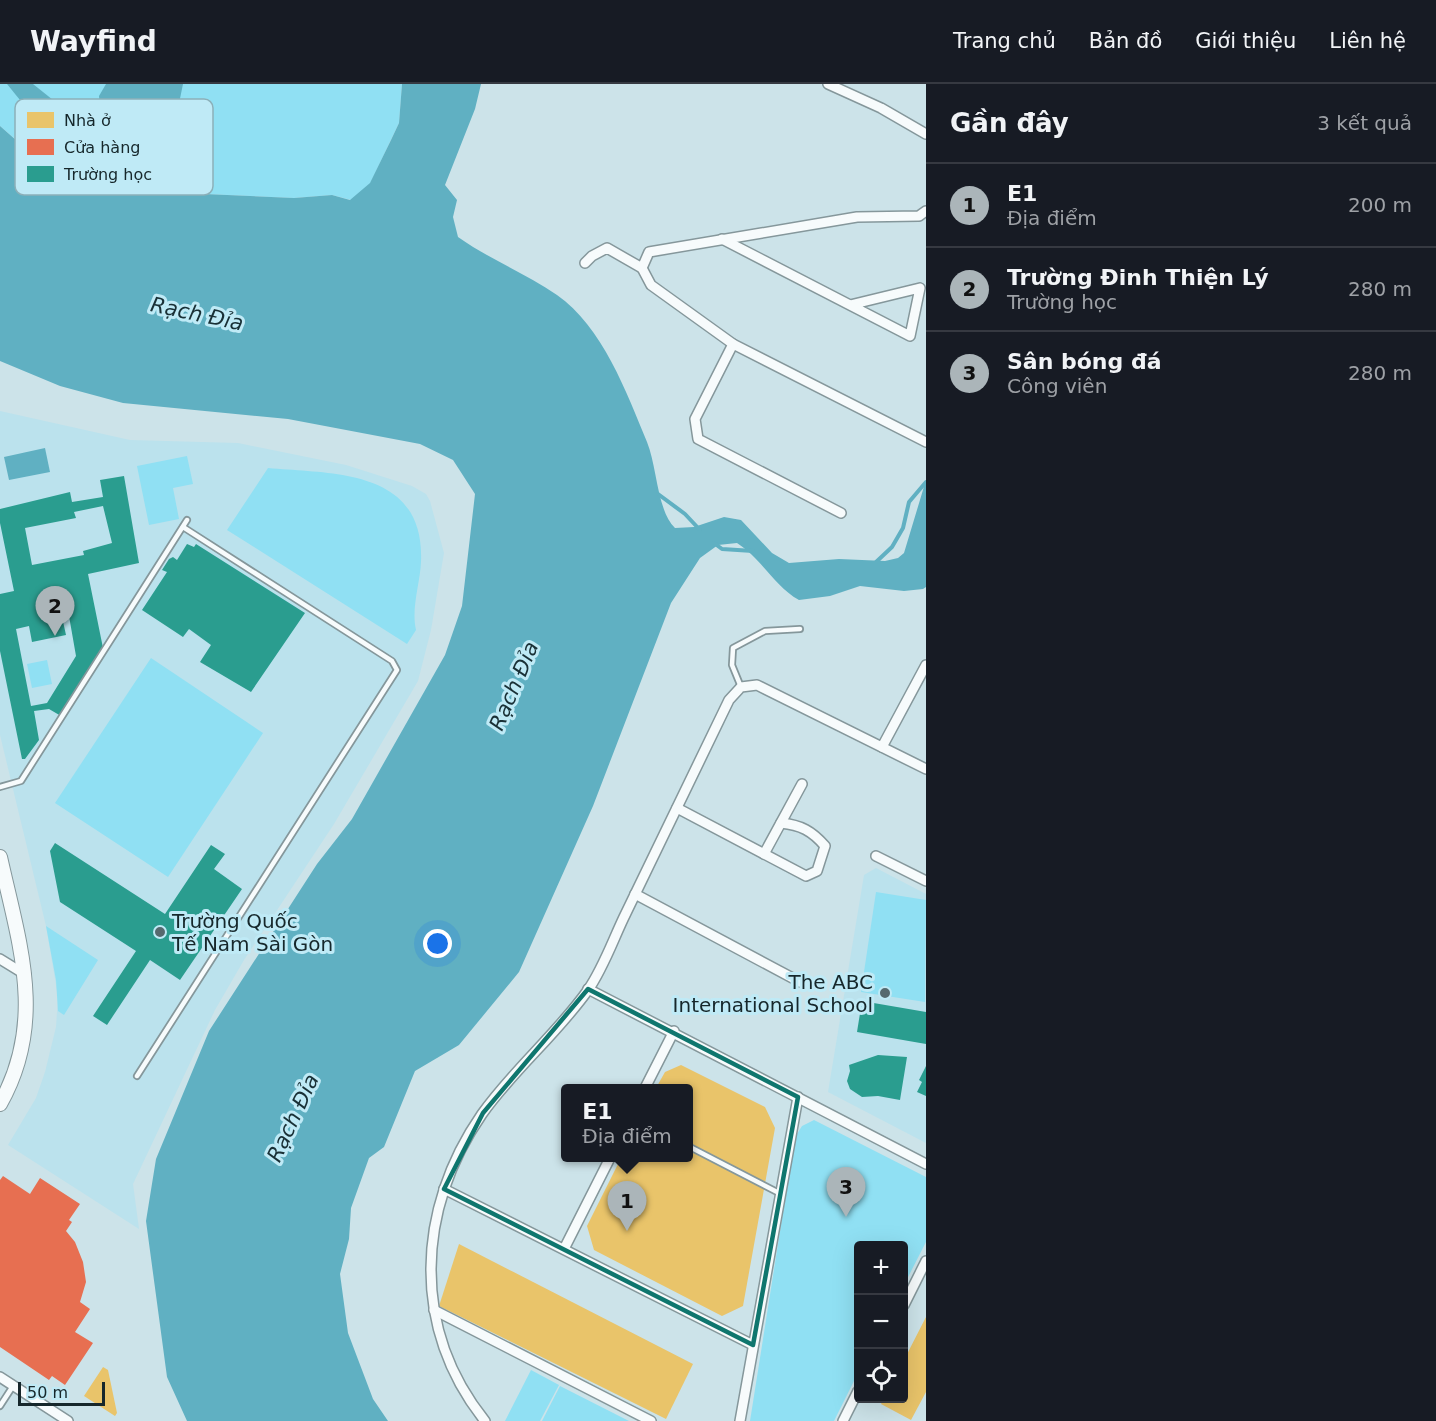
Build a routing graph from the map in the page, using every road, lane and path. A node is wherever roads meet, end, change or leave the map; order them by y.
1 (828, 84) edge
2 (926, 134) edge
3 (926, 211) edge
4 (722, 239) junction
5 (585, 263) dead end
6 (642, 268) junction
7 (850, 305) junction
8 (734, 344) junction
9 (926, 442) edge
10 (841, 513) dead end
11 (187, 520) dead end
12 (183, 527) junction
13 (800, 629) dead end
14 (926, 665) edge
15 (741, 687) junction
16 (882, 747) junction
17 (926, 770) edge
18 (802, 784) dead end
19 (0, 787) edge
20 (677, 808) junction
21 (781, 823) junction
22 (764, 854) junction
23 (876, 855) dead end
24 (0, 857) edge
25 (926, 881) edge
26 (635, 894) junction
27 (0, 959) edge
28 (26, 975) junction
29 (800, 982) dead end
30 (588, 989) junction
31 (674, 1031) junction
32 (137, 1076) dead end
33 (648, 1084) edge
34 (798, 1097) junction
35 (0, 1104) edge
36 (693, 1149) edge
37 (608, 1162) edge
38 (926, 1164) edge
39 (444, 1189) junction
40 (779, 1193) junction
41 (564, 1248) junction
42 (926, 1261) edge
43 (908, 1295) edge
44 (434, 1310) junction
45 (753, 1344) junction
46 (0, 1377) edge
47 (13, 1386) junction
48 (854, 1399) edge
49 (0, 1406) edge
50 (68, 1421) edge
51 (485, 1421) edge
52 (651, 1421) edge
53 (740, 1421) edge
54 (843, 1421) edge

1 - 2 street
3 - 4 street
4 - 6 street
4 - 7 street
5 - 6 street
6 - 8 street
7 - 7 street
8 - 9 street
8 - 10 street
11 - 12 lane
12 - 19 lane
12 - 32 lane
13 - 15 lane
14 - 16 street
15 - 16 street
15 - 20 street
16 - 17 street
18 - 21 street
20 - 22 street
20 - 26 street
21 - 22 street
21 - 22 street
23 - 25 street
24 - 28 main road
26 - 29 street
26 - 30 street
27 - 28 street
28 - 35 main road
30 - 31 street
30 - 39 street
31 - 33 street
31 - 34 street
34 - 38 street
34 - 40 street
36 - 40 lane
37 - 41 street
39 - 41 street
39 - 44 street
40 - 45 street
41 - 45 street
42 - 43 street
44 - 51 street
44 - 52 street
45 - 53 street
46 - 47 street
47 - 49 lane
47 - 50 street
48 - 54 street

